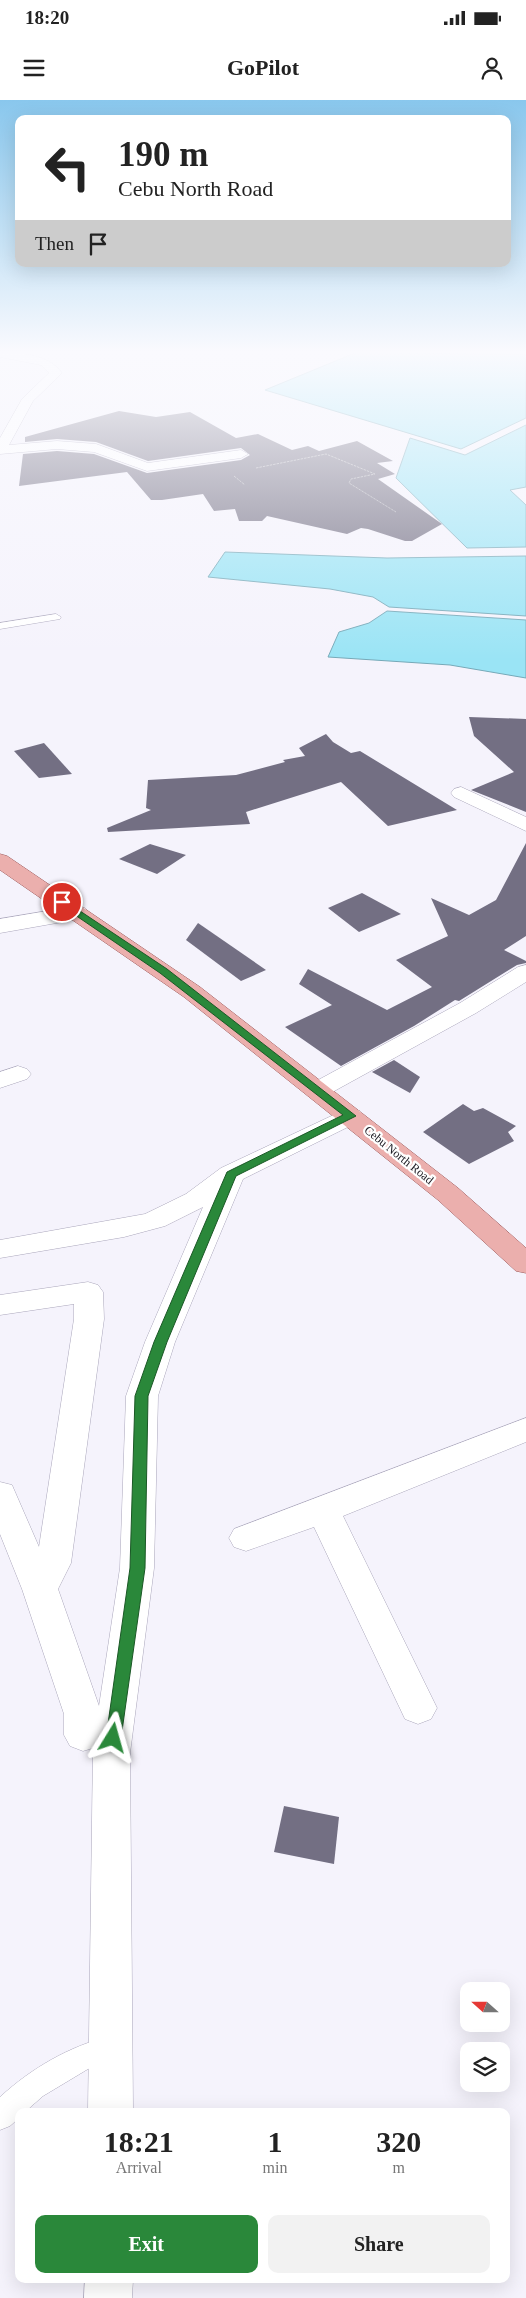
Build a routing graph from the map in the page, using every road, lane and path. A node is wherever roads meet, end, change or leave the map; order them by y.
1 (116, 456) edge
2 (230, 456) edge
3 (318, 456) edge
4 (330, 456) edge
5 (254, 469) dead end
6 (396, 512) dead end
7 (56, 617) dead end
8 (0, 626) edge
9 (461, 792) dead end
10 (526, 825) edge
11 (0, 860) edge
12 (77, 913) junction
13 (0, 926) edge
14 (526, 972) edge
15 (318, 1090) junction
16 (351, 1116) junction
17 (231, 1174) junction
18 (0, 1249) edge
19 (526, 1264) edge
20 (0, 1306) edge
21 (526, 1429) edge
22 (0, 1494) edge
23 (323, 1510) junction
24 (246, 1538) dead end
25 (40, 1589) junction
26 (418, 1708) dead end
27 (94, 1719) junction
28 (110, 2050) junction
29 (110, 2108) edge
30 (0, 2116) edge
31 (109, 2283) edge
32 (108, 2298) edge

1 - 2 street
3 - 5 path
4 - 6 path
7 - 8 lane
9 - 10 street
11 - 12 main road, Cebu North Road
12 - 13 street
12 - 15 main road, Cebu North Road
14 - 15 street
15 - 16 main road, Cebu North Road
16 - 17 street
16 - 19 main road, Cebu North Road
17 - 18 street
17 - 27 street
20 - 25 street
21 - 23 street
22 - 25 street
23 - 24 street
23 - 26 street
25 - 27 street
27 - 28 street
28 - 29 street
28 - 30 lane
31 - 32 street

